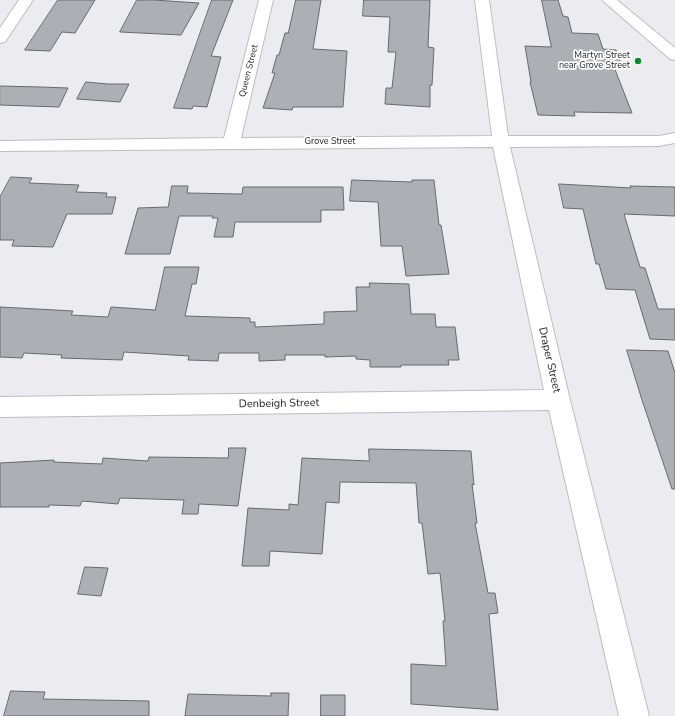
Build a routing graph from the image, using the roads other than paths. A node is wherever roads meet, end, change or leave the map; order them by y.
1 (26, 0) edge
2 (266, 0) edge
3 (482, 0) edge
4 (609, 0) edge
5 (0, 40) edge
6 (675, 56) edge
7 (670, 140) edge
8 (231, 142) junction
9 (501, 142) junction
10 (1, 146) edge
11 (558, 400) junction
12 (0, 407) edge
13 (634, 716) edge

1 - 5 street
2 - 8 street, Queen Street
3 - 9 street, Draper Street
4 - 6 street
7 - 9 street, Grove Street
8 - 9 street, Grove Street
8 - 10 street, Grove Street
9 - 11 street, Draper Street
11 - 12 street, Denbeigh Street
11 - 13 street, Draper Street

